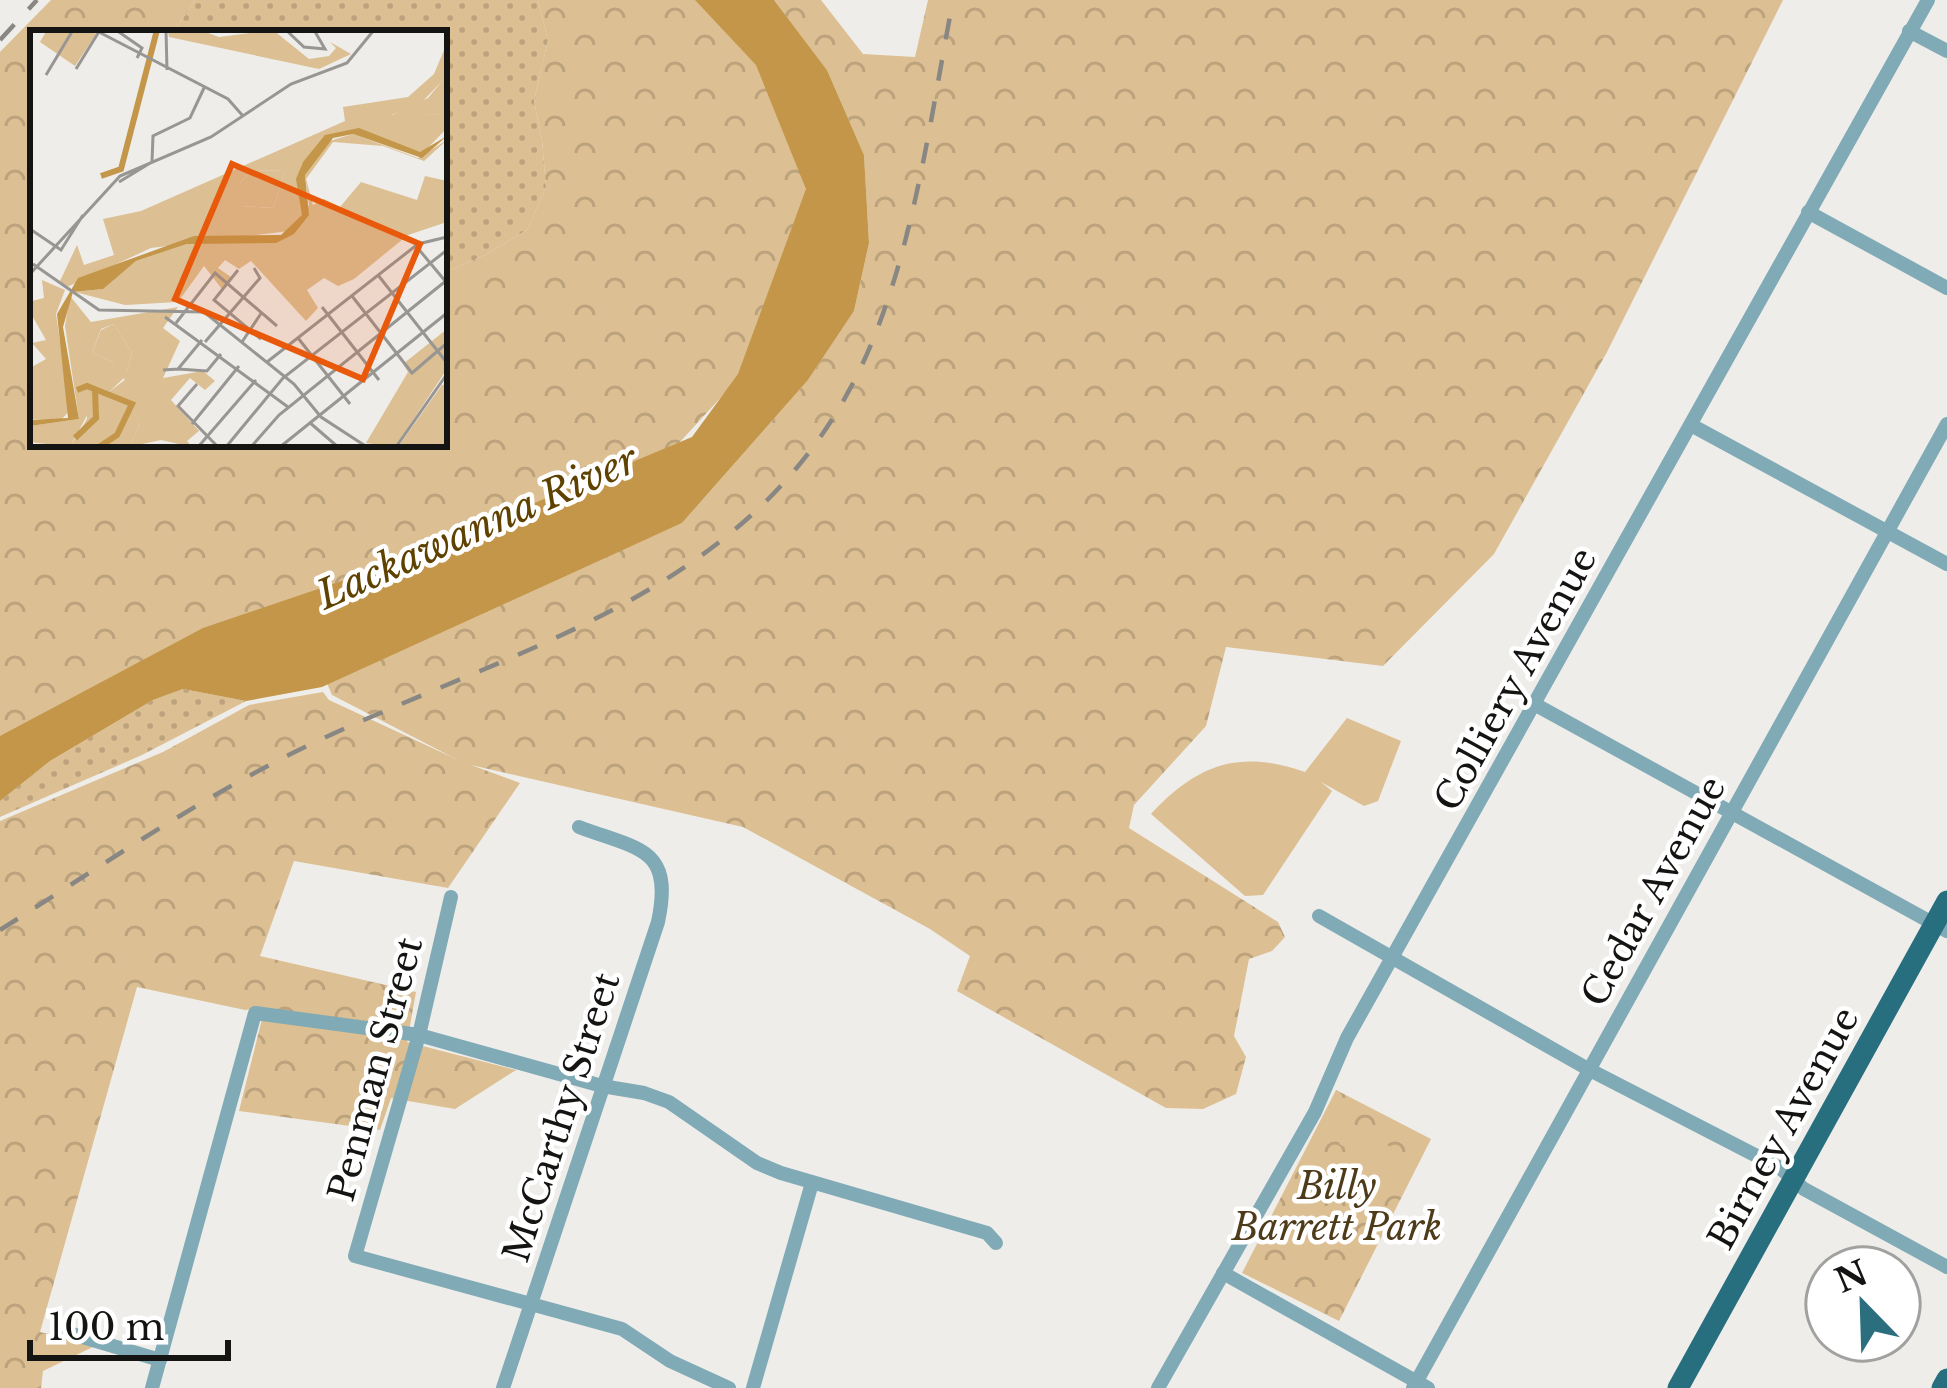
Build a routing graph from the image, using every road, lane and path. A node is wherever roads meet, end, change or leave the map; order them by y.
1 (1928, 0) edge
2 (1909, 31) junction
3 (1947, 51) edge
4 (1808, 212) junction
5 (1947, 287) edge
6 (1947, 424) edge
7 (1690, 425) junction
8 (1889, 534) junction
9 (1947, 564) edge
10 (1536, 706) junction
11 (1730, 813) junction
12 (579, 826) dead end
13 (452, 897) dead end
14 (1947, 901) edge
15 (1319, 916) dead end
16 (1941, 928) edge
17 (1394, 956) junction
18 (419, 1035) junction
19 (1588, 1069) junction
20 (602, 1086) junction
21 (1793, 1179) junction
22 (812, 1183) junction
23 (996, 1243) dead end
24 (1947, 1267) edge
25 (1223, 1273) junction
26 (531, 1303) junction
27 (59, 1330) dead end
28 (160, 1360) junction
29 (1947, 1379) edge
30 (1419, 1386) edge
31 (152, 1388) edge
32 (503, 1388) edge
33 (729, 1388) edge
34 (753, 1388) edge
35 (1158, 1388) edge
36 (1678, 1388) edge
37 (1942, 1388) edge

1 - 2 street, Colliery Avenue
2 - 3 street
2 - 4 street, Colliery Avenue
4 - 5 street
4 - 7 street, Colliery Avenue
6 - 8 street, Cedar Avenue
7 - 8 street
7 - 10 street, Colliery Avenue
8 - 9 street
8 - 11 street, Cedar Avenue
10 - 11 street
10 - 17 street, Colliery Avenue
11 - 16 street
11 - 19 street, Cedar Avenue
12 - 20 street, McCarthy Street
13 - 18 street, Penman Street
14 - 16 main road, Birney Avenue
15 - 17 street
16 - 21 main road, Birney Avenue
17 - 19 street
17 - 25 street, Colliery Avenue
18 - 20 street
18 - 26 street, Penman Street
18 - 28 street
19 - 21 street
19 - 30 street, Cedar Avenue
20 - 22 street
20 - 26 street, McCarthy Street
21 - 24 street
21 - 36 main road, Birney Avenue
22 - 23 street
22 - 34 street
25 - 30 street
25 - 35 street, Colliery Avenue
26 - 32 street, McCarthy Street
26 - 33 street
27 - 28 street
28 - 31 street
29 - 37 main road

